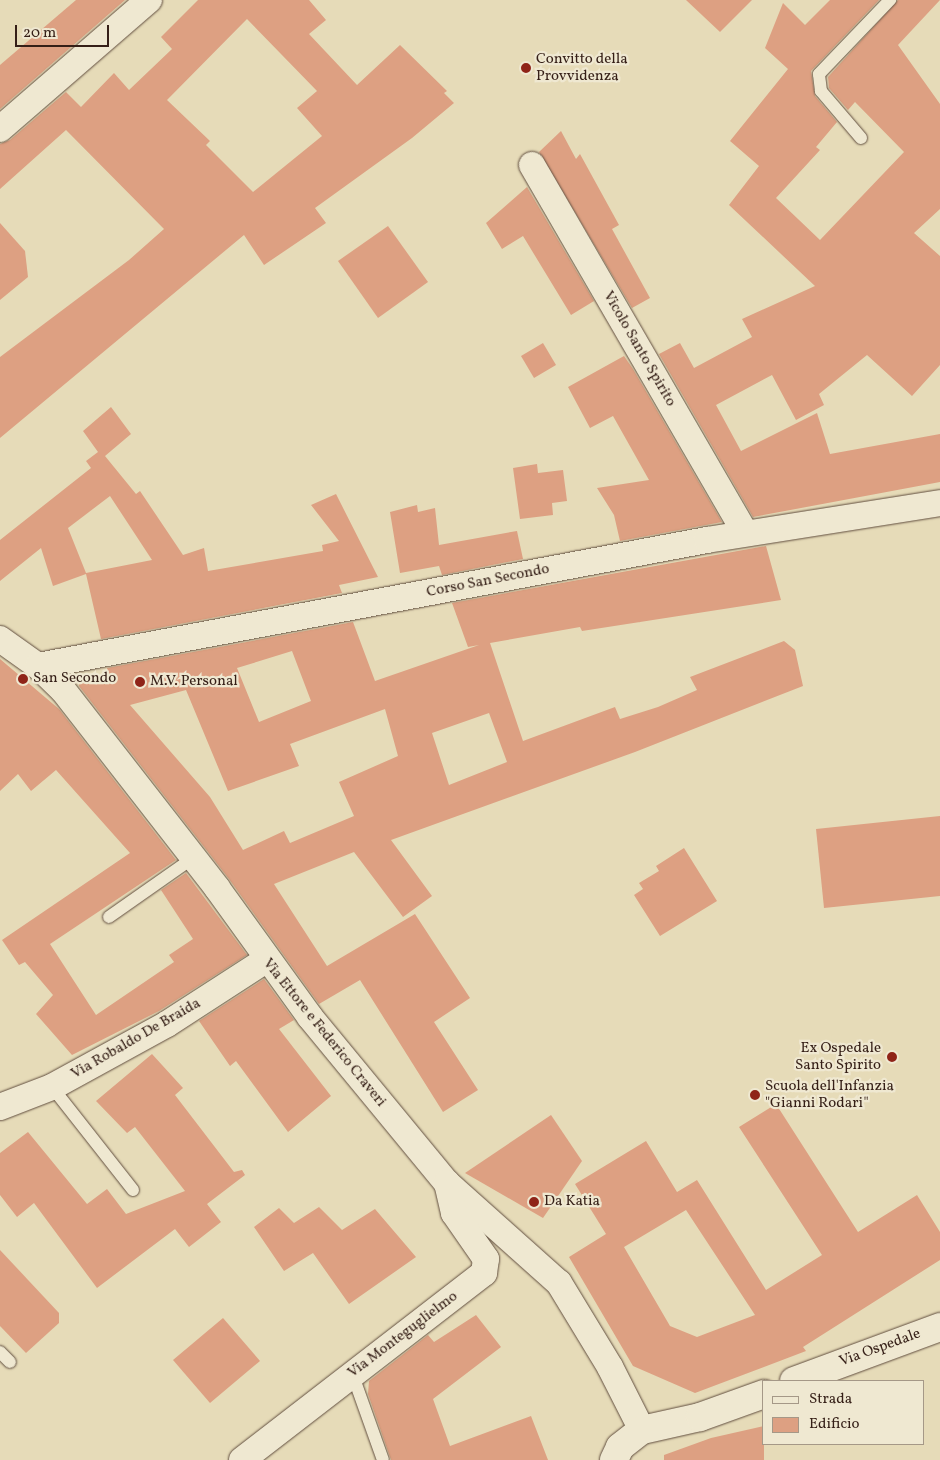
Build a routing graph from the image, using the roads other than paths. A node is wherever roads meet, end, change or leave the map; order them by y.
1 (149, 0) edge
2 (890, 0) edge
3 (0, 129) edge
4 (861, 138) dead end
5 (532, 165) dead end
6 (940, 503) edge
7 (745, 533) junction
8 (0, 639) edge
9 (38, 666) junction
10 (193, 858) junction
11 (109, 917) dead end
12 (266, 960) junction
13 (52, 1088) junction
14 (0, 1107) edge
15 (447, 1184) junction
16 (133, 1190) dead end
17 (940, 1327) edge
18 (0, 1352) edge
19 (10, 1362) dead end
20 (352, 1373) junction
21 (797, 1380) edge
22 (762, 1395) edge
23 (642, 1430) junction
24 (242, 1460) edge
25 (383, 1460) edge
26 (614, 1460) edge

1 - 3 street
2 - 4 lane
5 - 7 street, Vicolo Santo Spirito
6 - 7 street, Corso San Secondo
7 - 9 street, Corso San Secondo
8 - 9 street, Via Ettore e Federico Craveri
9 - 10 street, Via Ettore e Federico Craveri
10 - 11 lane
10 - 12 street, Via Ettore e Federico Craveri
12 - 13 street, Via Robaldo De Braida
12 - 15 street, Via Ettore e Federico Craveri
13 - 14 street, Via Robaldo De Braida
13 - 16 lane
15 - 20 street, Via Monteguglielmo
15 - 23 street, Via Ettore e Federico Craveri
17 - 21 street, Via Ospedale
18 - 19 lane
20 - 24 street, Via Monteguglielmo
20 - 25 lane
22 - 23 street
23 - 26 street

